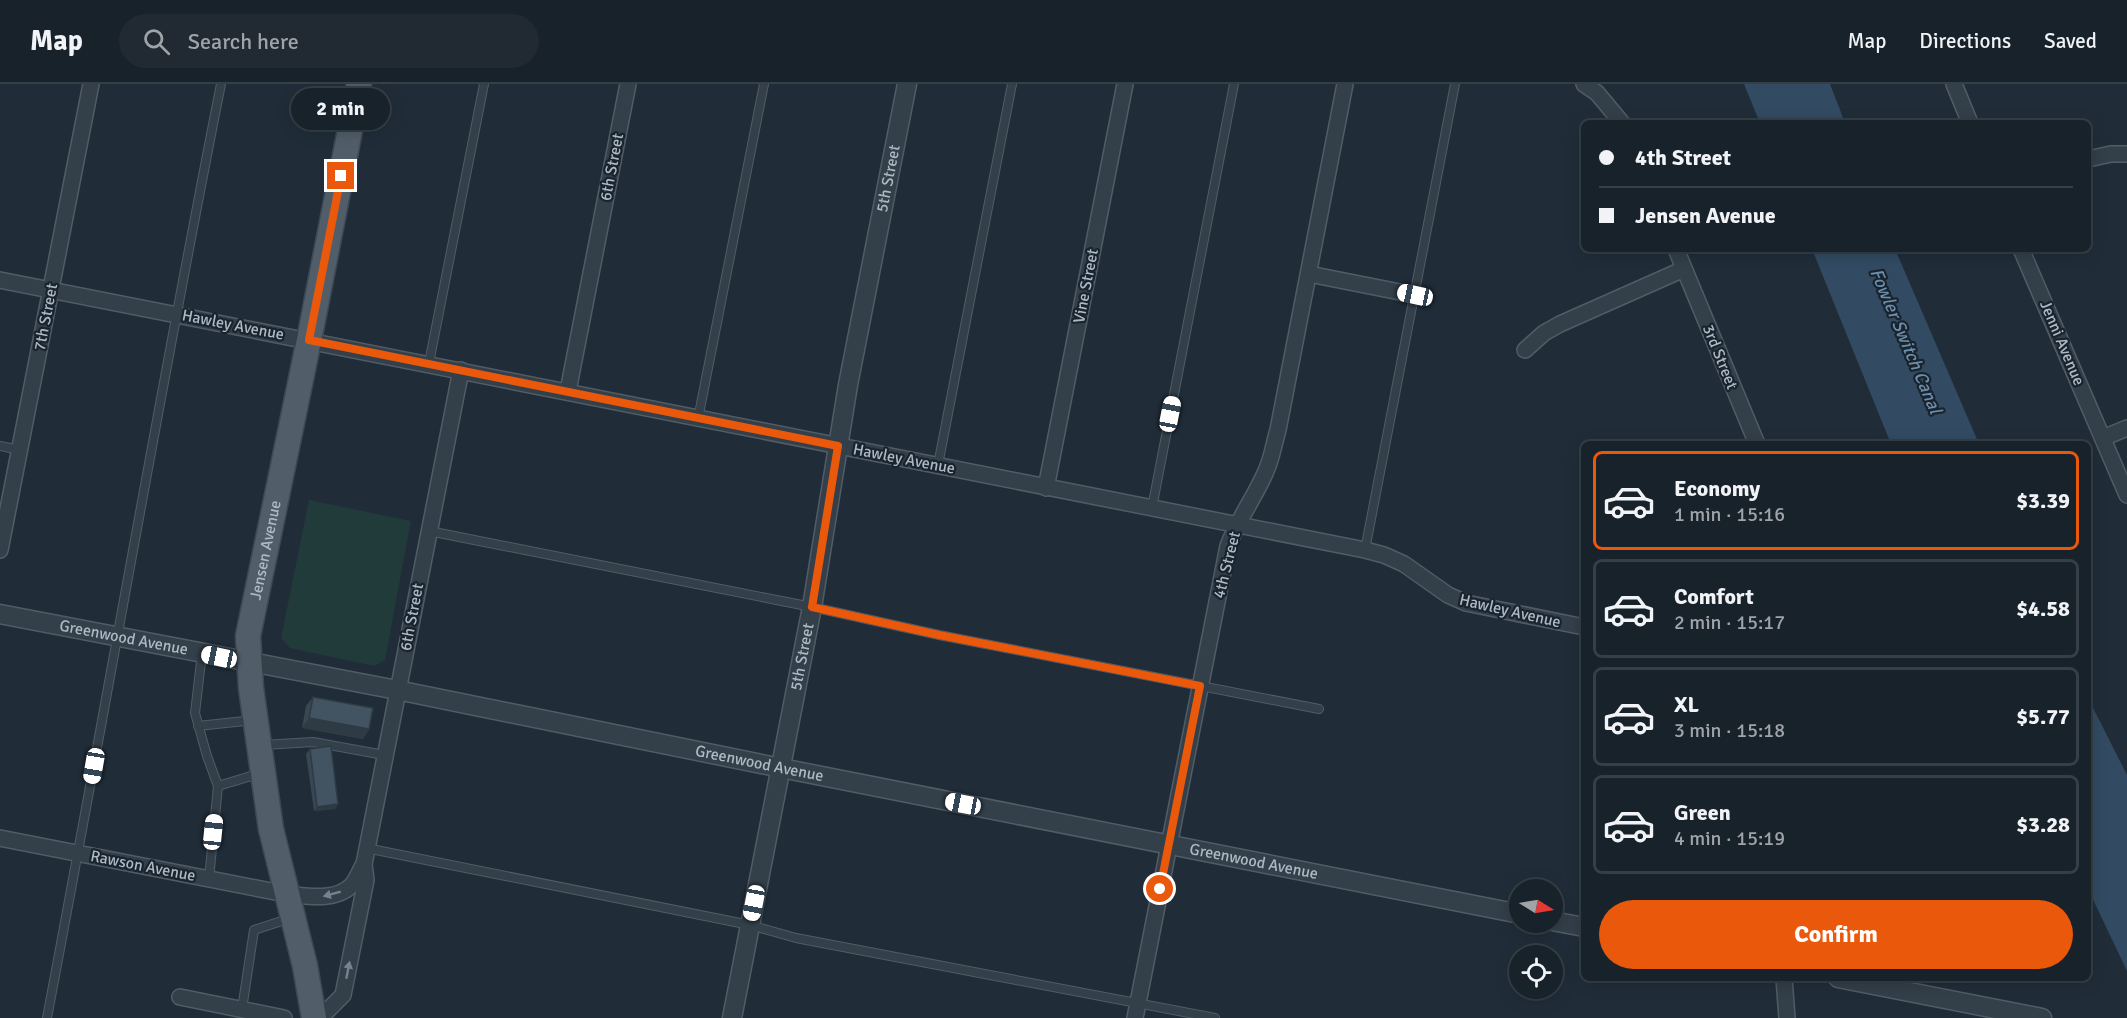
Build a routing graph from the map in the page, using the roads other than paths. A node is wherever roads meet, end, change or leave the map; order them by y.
1 (91, 84) edge
2 (221, 84) edge
3 (359, 84) edge
4 (484, 84) edge
5 (628, 84) edge
6 (764, 84) edge
7 (907, 84) edge
8 (1012, 84) edge
9 (1125, 84) edge
10 (1234, 84) edge
11 (1345, 84) edge
12 (1455, 84) edge
13 (1584, 84) edge
14 (1954, 84) edge
15 (1620, 120) edge
16 (1969, 120) edge
17 (2127, 154) edge
18 (2091, 158) edge
19 (1677, 252) edge
20 (2022, 252) edge
21 (1684, 270) junction
22 (1309, 274) junction
23 (0, 280) edge
24 (52, 290) junction
25 (1415, 295) junction
26 (176, 313) junction
27 (309, 340) junction
28 (1525, 350) dead end
29 (429, 363) junction
30 (461, 370) junction
31 (568, 391) junction
32 (698, 418) junction
33 (2127, 428) edge
34 (2103, 438) junction
35 (1756, 441) edge
36 (0, 446) edge
37 (838, 446) junction
38 (20, 450) junction
39 (938, 465) junction
40 (1046, 488) junction
41 (2127, 495) edge
42 (1152, 508) junction
43 (1236, 525) junction
44 (429, 531) junction
45 (0, 550) edge
46 (1365, 550) junction
47 (812, 607) junction
48 (0, 614) edge
49 (1581, 626) edge
50 (117, 636) junction
51 (202, 653) junction
52 (248, 662) junction
53 (1200, 686) junction
54 (397, 690) junction
55 (1319, 709) dead end
56 (255, 720) junction
57 (198, 726) junction
58 (259, 746) junction
59 (384, 755) junction
60 (781, 768) junction
61 (263, 773) junction
62 (218, 786) junction
63 (0, 838) edge
64 (1168, 843) junction
65 (79, 854) junction
66 (365, 856) junction
67 (209, 879) junction
68 (286, 894) junction
69 (1509, 912) edge
70 (292, 918) junction
71 (1563, 923) edge
72 (750, 925) junction
73 (1581, 926) edge
74 (1784, 981) edge
75 (1853, 981) edge
76 (180, 996) dead end
77 (242, 1009) junction
78 (1136, 1010) edge
79 (46, 1018) edge
80 (284, 1018) edge
81 (314, 1018) edge
82 (320, 1018) edge
83 (732, 1018) edge
84 (1215, 1018) edge
85 (1787, 1018) edge
86 (2042, 1018) edge

1 - 24 street, 7th Street
2 - 26 lane
3 - 27 main road, Jensen Avenue
4 - 29 lane
5 - 31 street, 6th Street
6 - 32 lane
7 - 37 street, 5th Street
8 - 39 lane
9 - 40 street, Vine Street
10 - 42 lane
11 - 22 street, 4th Street
12 - 25 lane
13 - 15 street
14 - 16 street
17 - 18 street
19 - 21 street, 3rd Street
20 - 34 street, Jenni Avenue
21 - 28 street
21 - 35 street, 3rd Street
22 - 25 street
22 - 43 street, 4th Street
23 - 24 street, Hawley Avenue
24 - 26 street, Hawley Avenue
24 - 38 street, 7th Street
25 - 46 lane
26 - 27 street, Hawley Avenue
26 - 50 lane
27 - 29 street, Hawley Avenue
27 - 52 main road, Jensen Avenue
29 - 30 street, Hawley Avenue
30 - 31 street, Hawley Avenue
30 - 44 street, 6th Street
31 - 32 street, Hawley Avenue
32 - 37 street, Hawley Avenue
33 - 34 street
34 - 41 street, Jenni Avenue
36 - 38 lane
37 - 39 street, Hawley Avenue
37 - 47 street, 5th Street
38 - 45 street, 7th Street
39 - 40 street, Hawley Avenue
40 - 42 street, Hawley Avenue
42 - 43 street, Hawley Avenue
43 - 46 street, Hawley Avenue
43 - 53 street, 4th Street
44 - 47 lane
44 - 54 street, 6th Street
46 - 49 street, Hawley Avenue
47 - 53 lane
47 - 60 street, 5th Street
48 - 50 street, Greenwood Avenue
50 - 51 street, Greenwood Avenue
50 - 65 lane
51 - 52 street, Greenwood Avenue
51 - 57 lane
52 - 54 street, Greenwood Avenue
52 - 56 main road, Jensen Avenue
53 - 55 lane
53 - 64 street, 4th Street
54 - 59 street, 6th Street
54 - 60 street, Greenwood Avenue
56 - 57 lane
56 - 58 main road, Jensen Avenue
57 - 62 lane
58 - 59 lane
58 - 61 main road, Jensen Avenue
59 - 66 street, 6th Street
60 - 64 street, Greenwood Avenue
60 - 72 street, 5th Street
61 - 62 lane
61 - 68 main road, Jensen Avenue
62 - 67 lane
63 - 65 street, Rawson Avenue
64 - 69 street, Greenwood Avenue
64 - 78 street, 4th Street
65 - 67 street, Rawson Avenue
65 - 79 lane
66 -> 68 street, 6th Street
66 - 72 lane
82 -> 66 street, 6th Street
67 - 68 street, Rawson Avenue
68 - 70 main road, Jensen Avenue
70 - 77 lane
70 - 81 main road, Jensen Avenue
71 - 73 street
72 - 78 lane
72 - 83 street, 5th Street
74 - 85 street
75 - 86 street
76 - 77 street
77 - 80 street
78 - 84 lane

